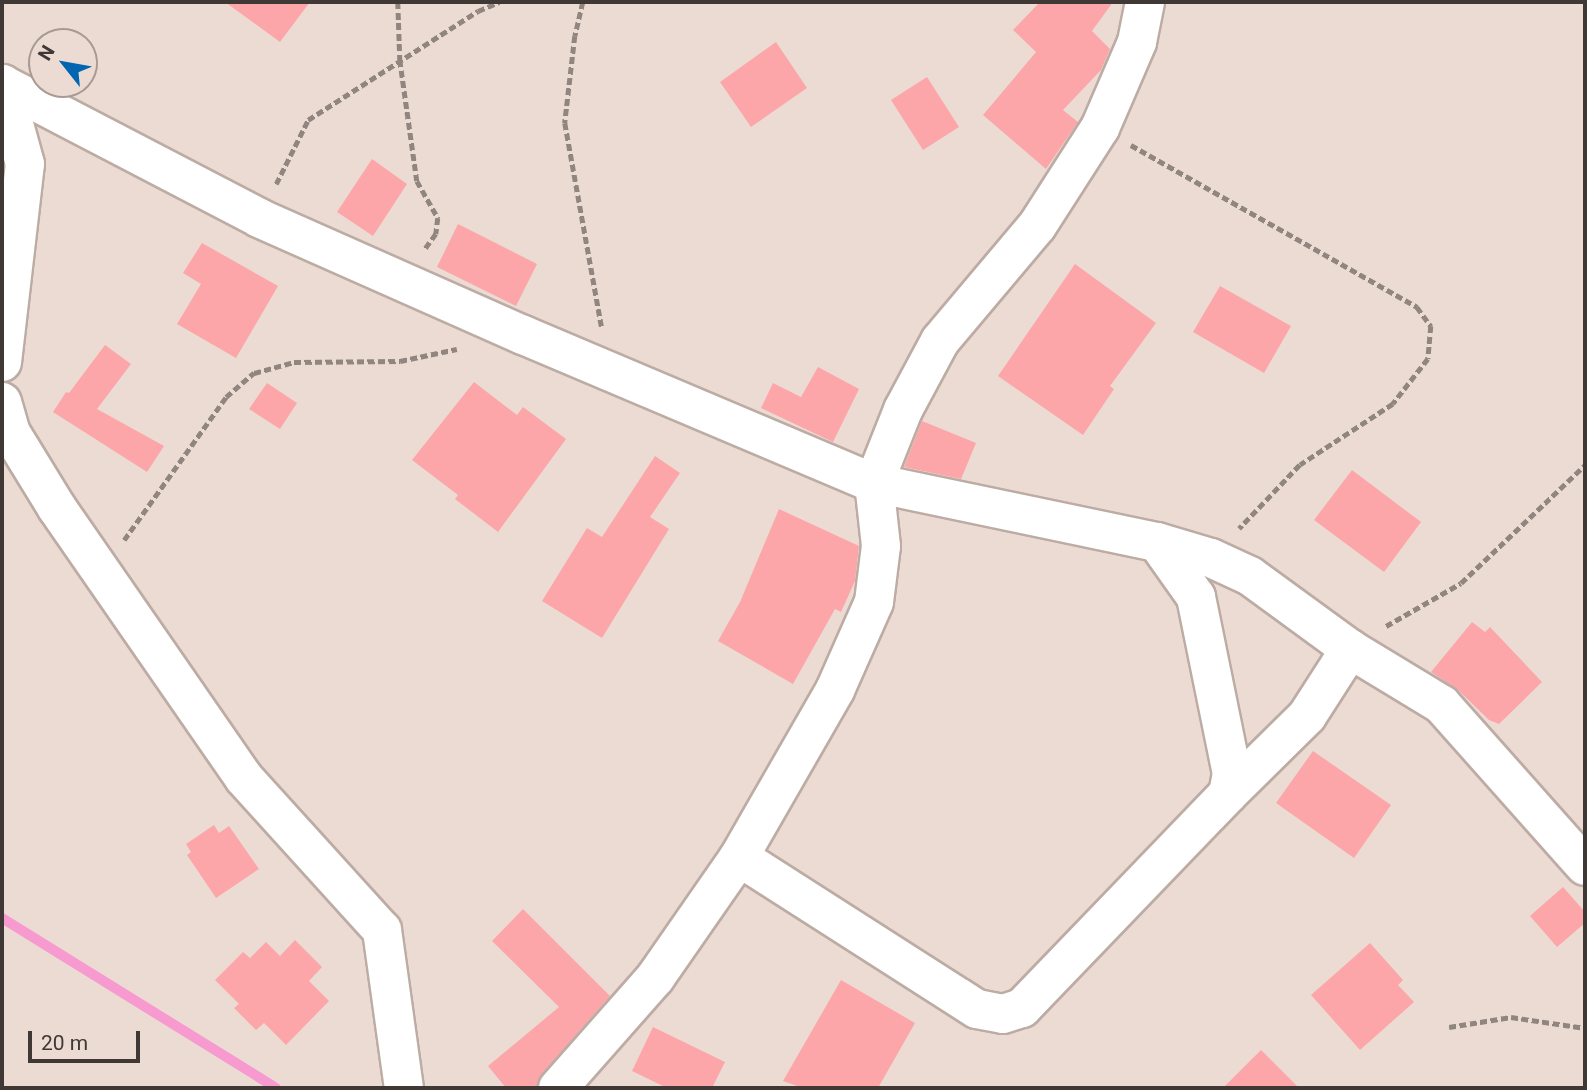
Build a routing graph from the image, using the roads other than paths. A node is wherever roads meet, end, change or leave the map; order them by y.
1 (1145, 2) edge
2 (2, 84) edge
3 (2, 362) edge
4 (2, 402) edge
5 (874, 483) junction
6 (1157, 542) junction
7 (1350, 649) junction
8 (1228, 794) junction
9 (739, 857) junction
10 (1585, 866) edge
11 (404, 1088) edge
12 (558, 1088) edge

1 - 5 street
2 - 3 street
2 - 5 street
4 - 11 street
5 - 6 street
5 - 9 street
6 - 7 street
6 - 8 street
7 - 8 street
7 - 10 street
8 - 9 street
9 - 12 street

